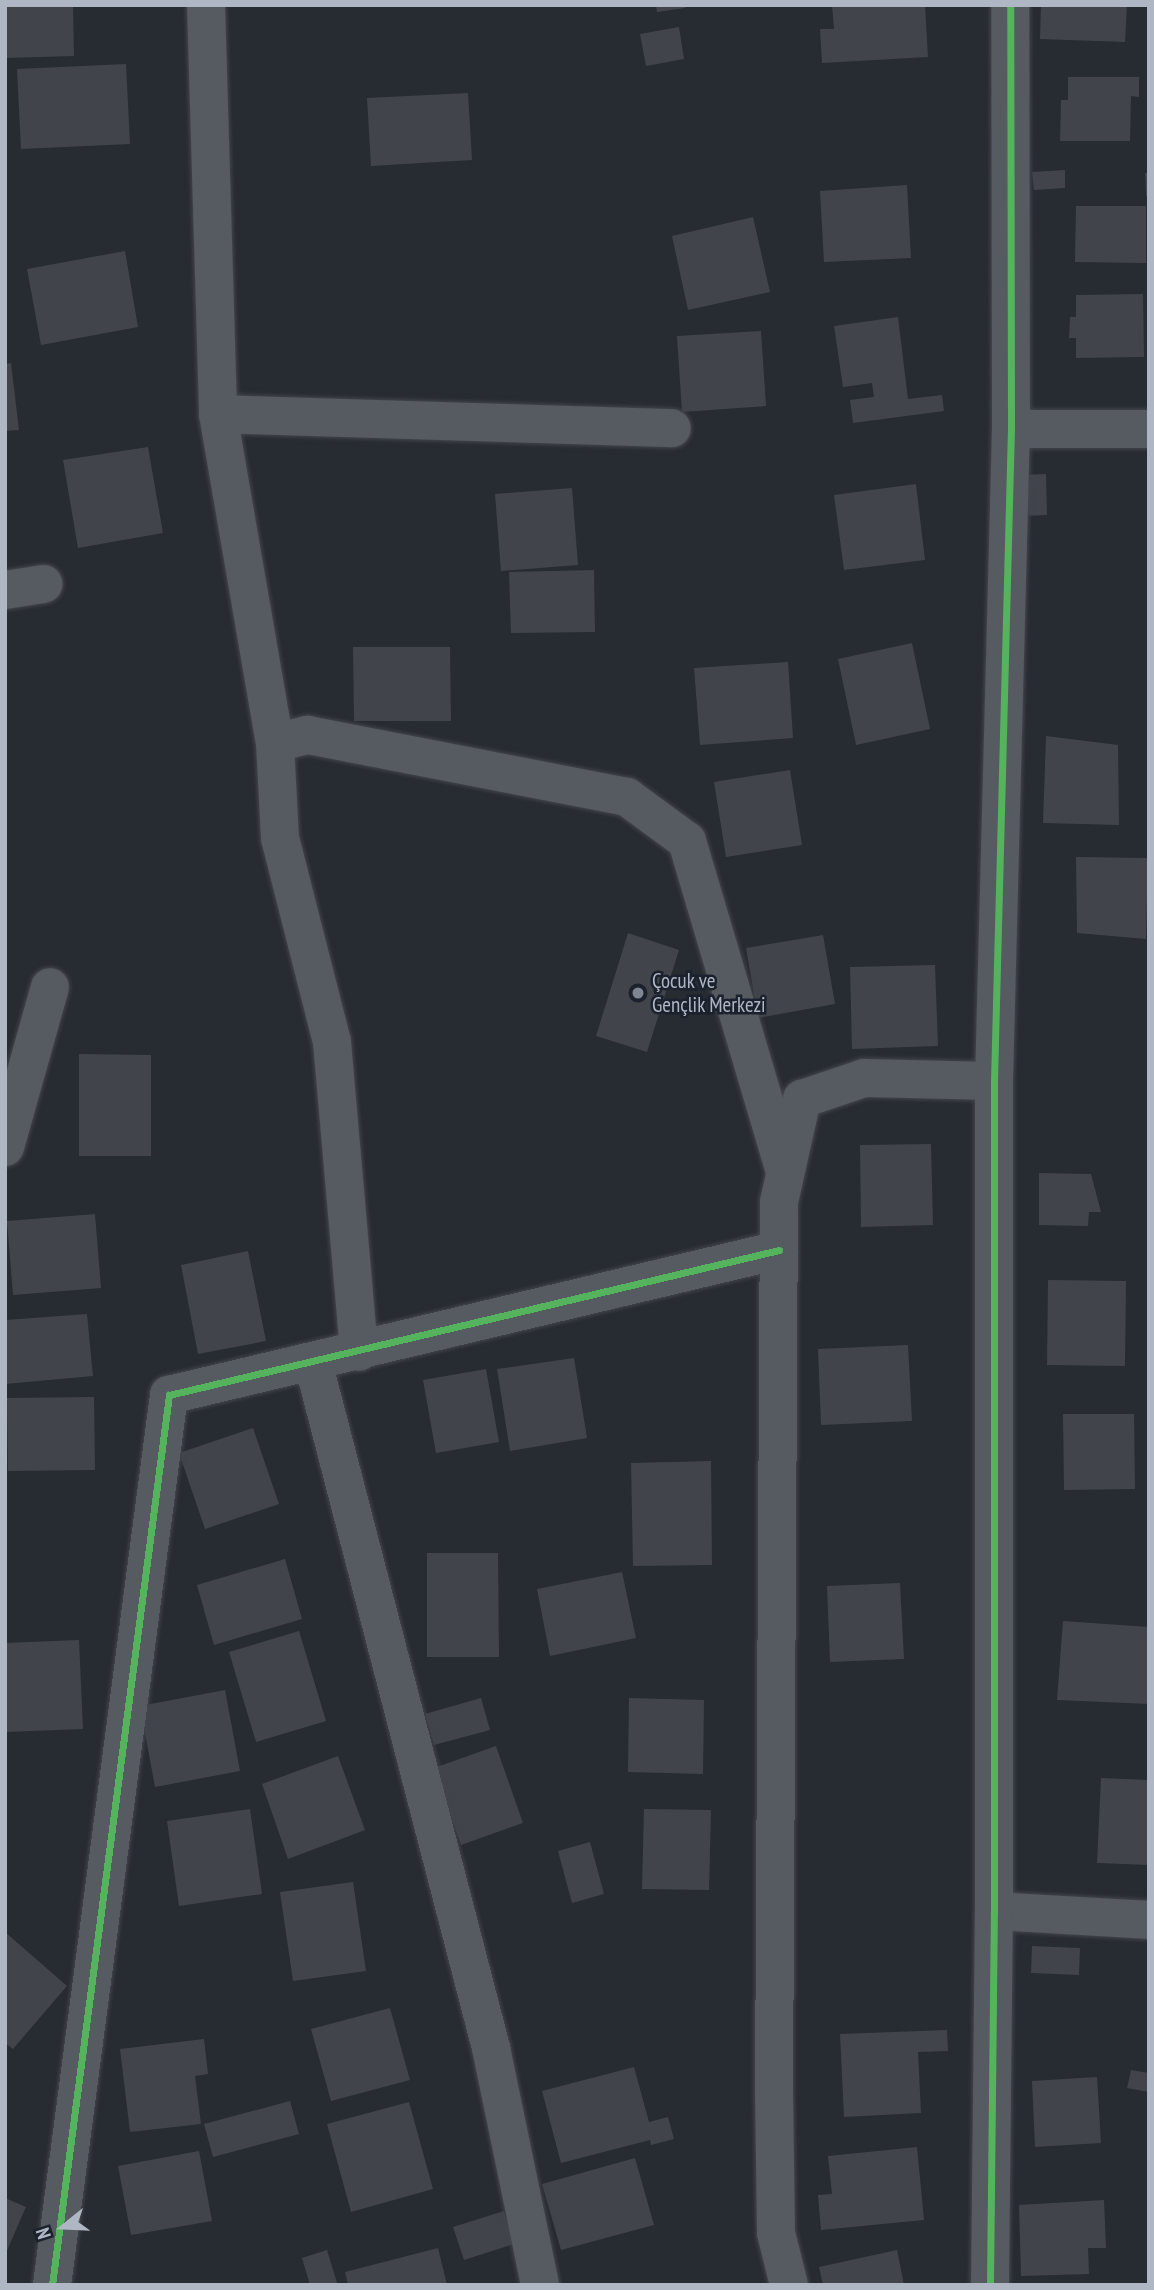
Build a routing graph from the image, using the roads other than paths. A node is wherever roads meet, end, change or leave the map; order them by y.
1 (206, 5) edge
2 (1010, 5) edge
3 (218, 414) junction
4 (672, 428) dead end
5 (1011, 429) junction
6 (1149, 429) edge
7 (44, 584) dead end
8 (5, 590) edge
9 (275, 743) junction
10 (50, 987) dead end
11 (994, 1081) junction
12 (5, 1147) edge
13 (785, 1172) junction
14 (779, 1250) junction
15 (359, 1352) junction
16 (313, 1362) junction
17 (994, 1911) junction
18 (1149, 1920) edge
19 (52, 2285) edge
20 (540, 2285) edge
21 (789, 2285) edge
22 (990, 2285) edge

1 - 3 street
2 - 5 street
3 - 4 street
3 - 9 street
5 - 6 street
5 - 11 street
7 - 8 street
9 - 13 street
9 - 15 street
10 - 12 street
11 - 13 street
11 - 17 street
13 - 14 street
14 - 15 street
14 - 21 street
15 - 16 street
16 - 19 street
16 - 20 street
17 - 18 street
17 - 22 street

